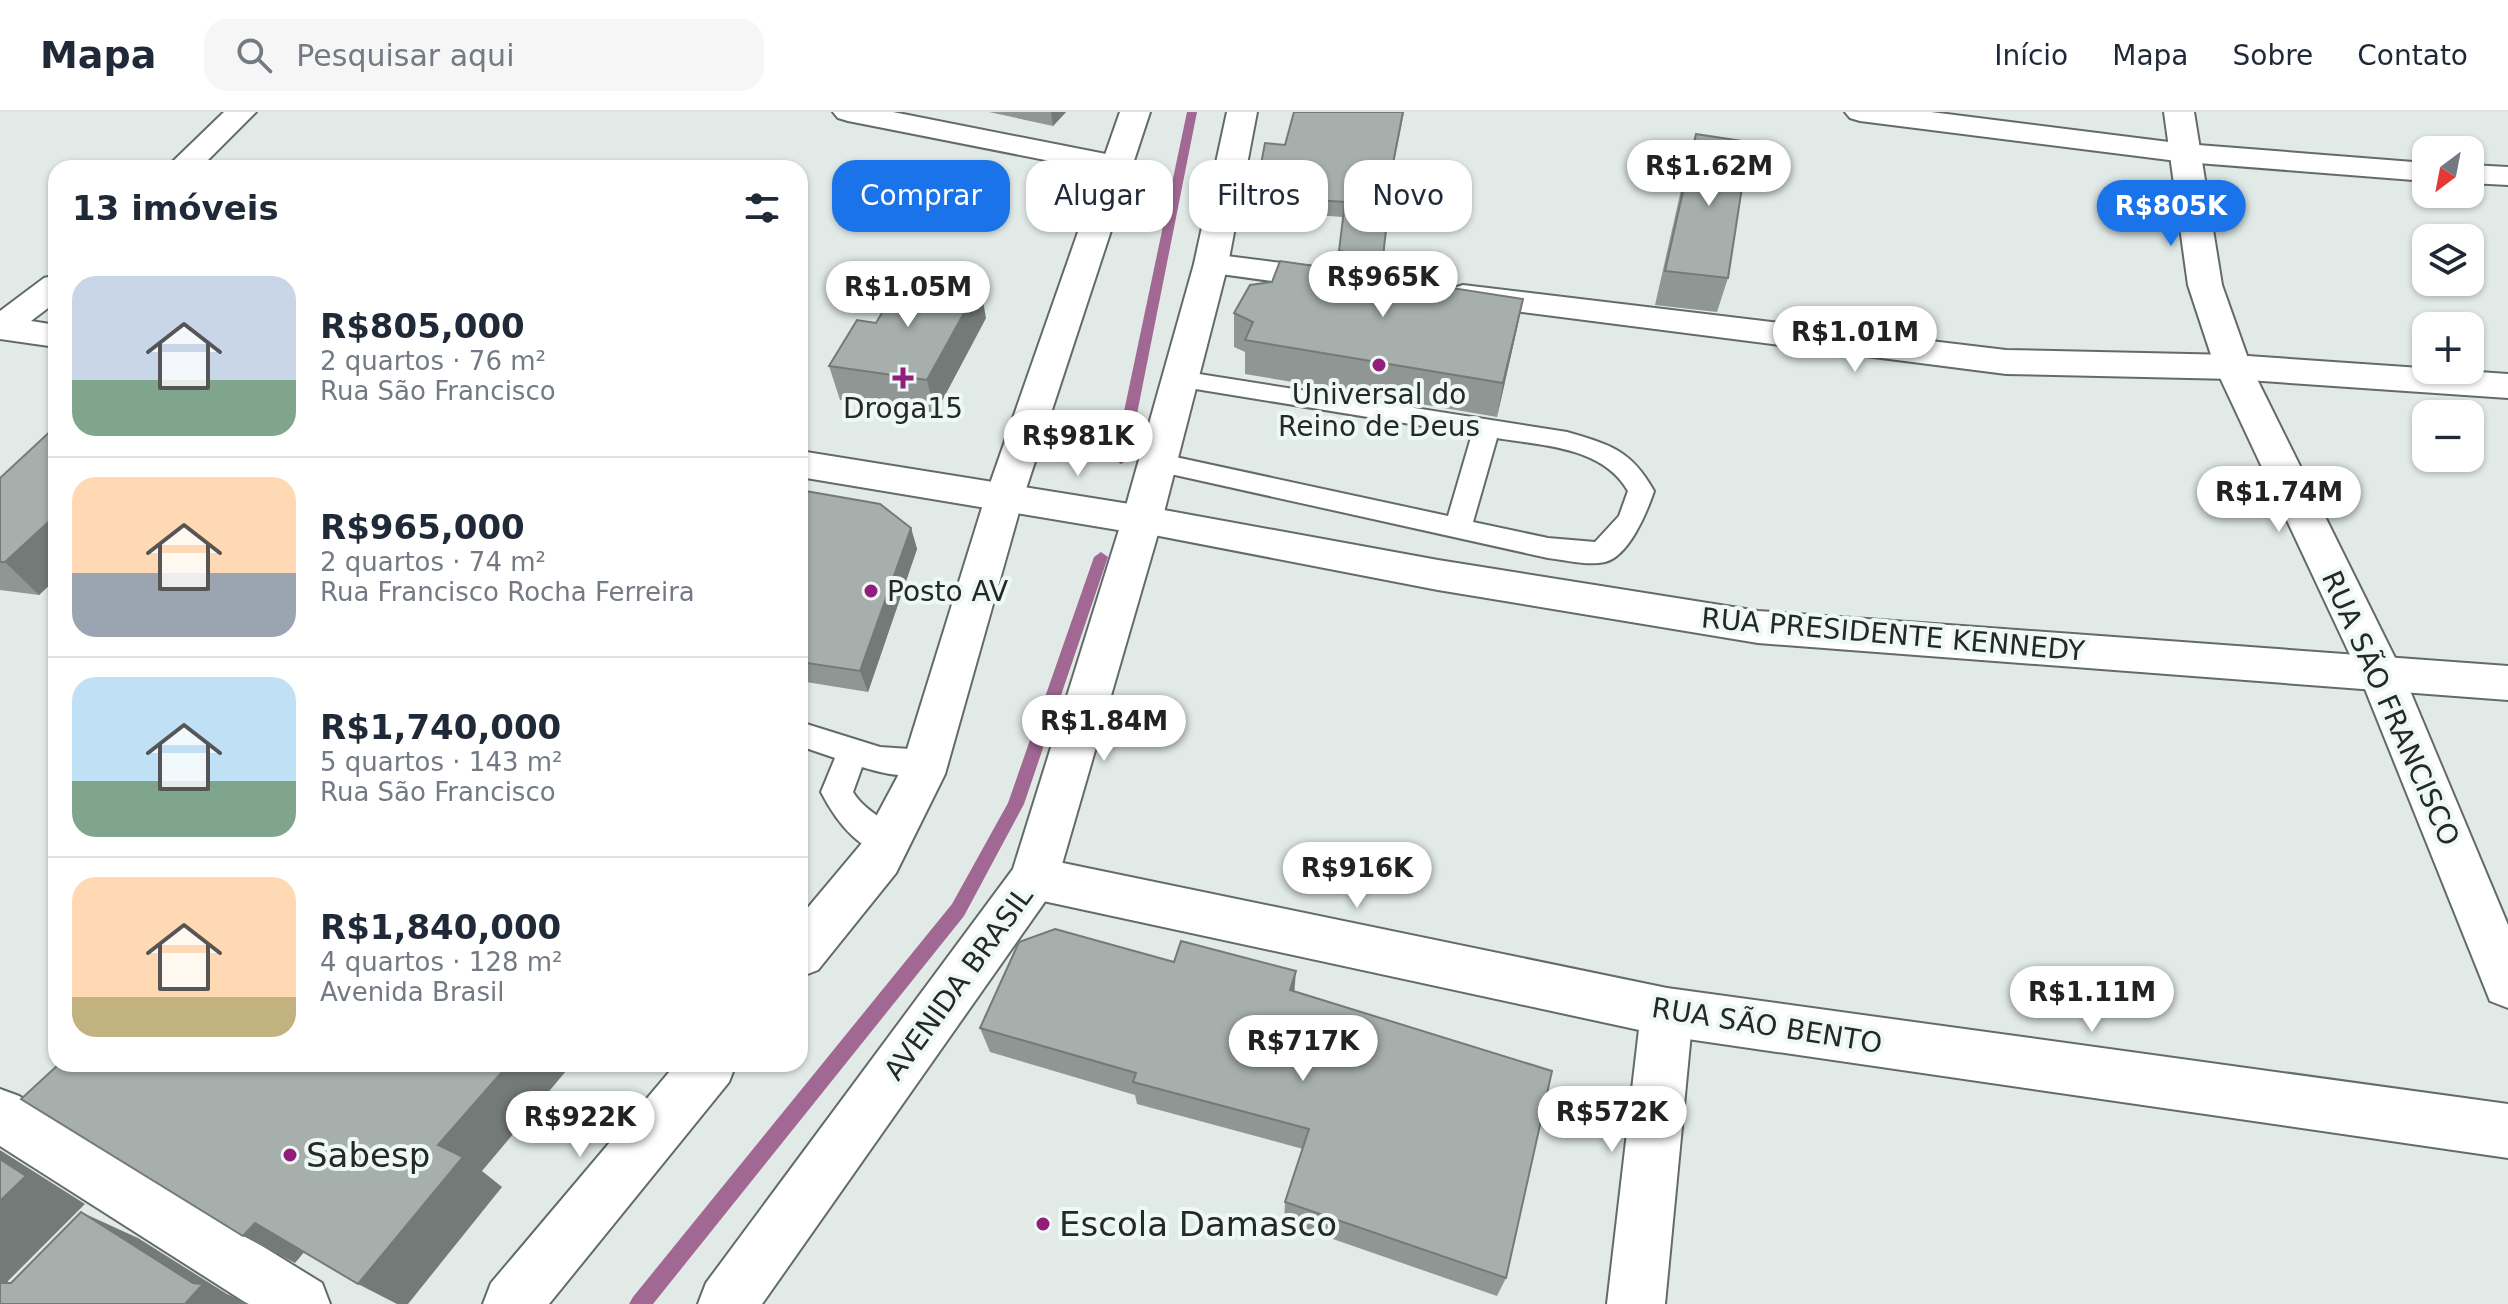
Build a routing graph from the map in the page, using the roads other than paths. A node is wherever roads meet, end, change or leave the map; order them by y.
1 (241, 112) edge
2 (848, 112) edge
3 (1135, 112) edge
4 (1242, 112) edge
5 (1860, 112) edge
6 (2179, 112) edge
7 (2185, 153) junction
8 (190, 160) edge
9 (1091, 160) edge
10 (1118, 160) edge
11 (2412, 171) edge
12 (2484, 175) edge
13 (2508, 176) edge
14 (1093, 232) edge
15 (1211, 264) junction
16 (1363, 283) edge
17 (48, 291) edge
18 (1424, 291) edge
19 (1, 327) edge
20 (48, 335) edge
21 (2233, 367) junction
22 (1180, 379) junction
23 (2508, 386) edge
24 (1487, 428) junction
25 (1157, 462) junction
26 (808, 465) edge
27 (1004, 498) junction
28 (1142, 520) junction
29 (1458, 527) junction
30 (2381, 674) junction
31 (2508, 683) edge
32 (808, 736) edge
33 (855, 751) junction
34 (925, 763) junction
35 (888, 840) junction
36 (1034, 878) junction
37 (808, 936) edge
38 (2508, 985) edge
39 (1667, 1012) junction
40 (703, 1072) edge
41 (0, 1115) edge
42 (2508, 1131) edge
43 (301, 1304) edge
44 (512, 1304) edge
45 (727, 1304) edge
46 (1636, 1304) edge

1 - 8 street
2 - 9 street
3 - 10 street
4 - 15 street, AVENIDA BRASIL
5 - 7 street
6 - 7 street, RUA SÃO FRANCISCO
7 - 11 street
7 - 21 street, RUA SÃO FRANCISCO
12 - 13 street
14 - 27 street
15 - 16 street
15 - 22 street, AVENIDA BRASIL
17 - 19 street
18 - 21 street
19 - 20 street
21 - 23 street
21 - 30 street, RUA SÃO FRANCISCO
22 - 24 lane
22 - 25 street, AVENIDA BRASIL
24 - 29 lane
24 - 29 lane
25 - 28 street, AVENIDA BRASIL
25 - 29 lane
26 - 27 street, RUA PRESIDENTE KENNEDY
27 - 28 street, RUA PRESIDENTE KENNEDY
27 - 34 street
28 - 30 street, RUA PRESIDENTE KENNEDY
28 - 36 street, AVENIDA BRASIL
30 - 31 street, RUA PRESIDENTE KENNEDY
30 - 38 street, RUA SÃO FRANCISCO
32 - 33 lane
33 - 34 lane
33 - 35 lane
34 - 35 street
35 - 37 street
36 - 39 street, RUA SÃO BENTO
36 - 45 street, AVENIDA BRASIL
39 - 42 street, RUA SÃO BENTO
39 - 46 street
40 - 44 street
41 - 43 street

